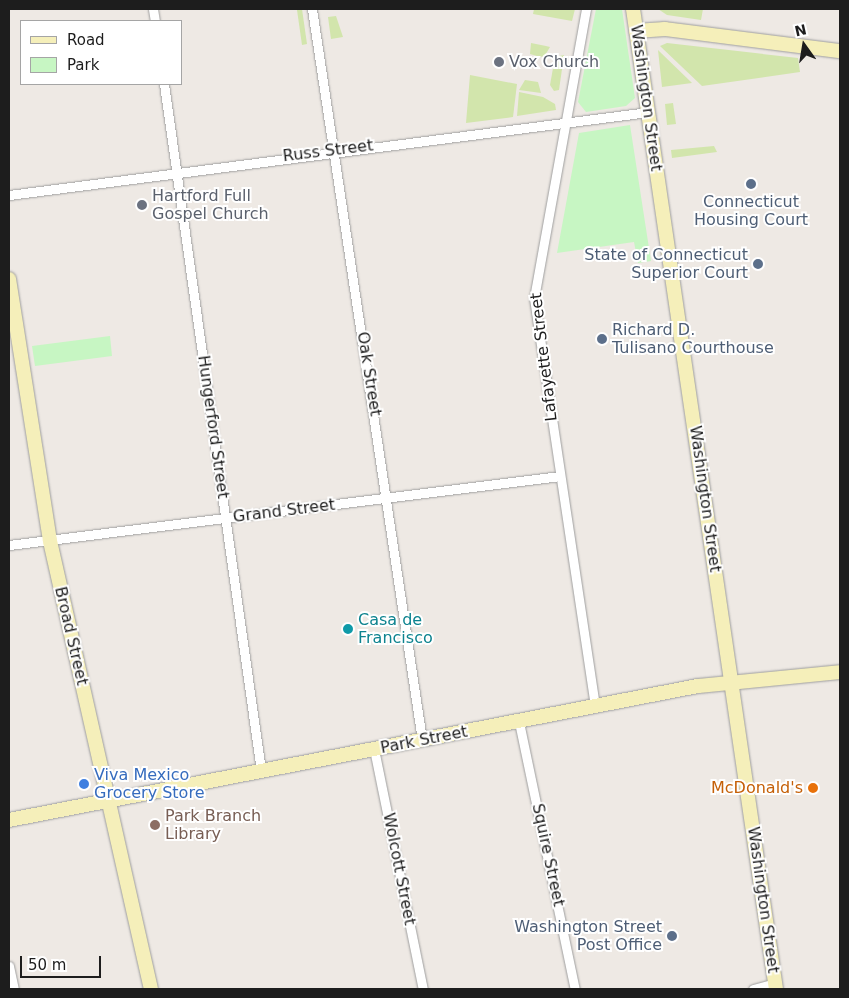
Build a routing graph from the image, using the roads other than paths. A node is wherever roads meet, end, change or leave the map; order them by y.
1 (312, 9) edge
2 (586, 9) edge
3 (633, 9) edge
4 (636, 31) junction
5 (840, 50) edge
6 (164, 85) edge
7 (648, 112) junction
8 (566, 121) junction
9 (336, 150) junction
10 (176, 171) junction
11 (9, 195) edge
12 (9, 279) edge
13 (560, 476) junction
14 (386, 498) junction
15 (226, 518) junction
16 (50, 541) junction
17 (9, 545) edge
18 (840, 672) edge
19 (731, 680) junction
20 (596, 707) junction
21 (519, 722) junction
22 (422, 740) junction
23 (374, 749) junction
24 (261, 771) junction
25 (108, 800) junction
26 (9, 820) edge
27 (9, 966) edge
28 (775, 986) edge
29 (14, 989) edge
30 (151, 989) edge
31 (423, 989) edge
32 (575, 989) edge
33 (753, 989) edge

1 - 9 street, Oak Street
2 - 8 street, Lafayette Street
3 - 4 main road, Washington Street
4 - 5 main road
4 - 7 main road, Washington Street
6 - 10 street, Hungerford Street
7 - 8 street, Russ Street
7 - 19 main road, Washington Street
8 - 9 street, Russ Street
8 - 13 street, Lafayette Street
9 - 10 street, Russ Street
9 - 14 street, Oak Street
10 - 11 street, Russ Street
10 - 15 street, Hungerford Street
12 - 16 main road, Broad Street
13 - 14 street, Grand Street
13 - 20 street, Lafayette Street
14 - 15 street, Grand Street
14 - 22 street, Oak Street
15 - 16 street, Grand Street
15 - 24 street, Hungerford Street
16 - 17 street, Grand Street
16 - 25 main road, Broad Street
18 - 19 main road, Park Street
19 - 20 main road, Park Street
19 - 28 main road, Washington Street
20 - 21 main road, Park Street
21 - 22 main road, Park Street
21 - 32 street, Squire Street
22 - 23 main road, Park Street
23 - 24 main road, Park Street
23 - 31 street, Wolcott Street
24 - 25 main road, Park Street
25 - 26 main road, Park Street
25 - 30 main road, Broad Street
27 - 29 street
28 - 33 street

